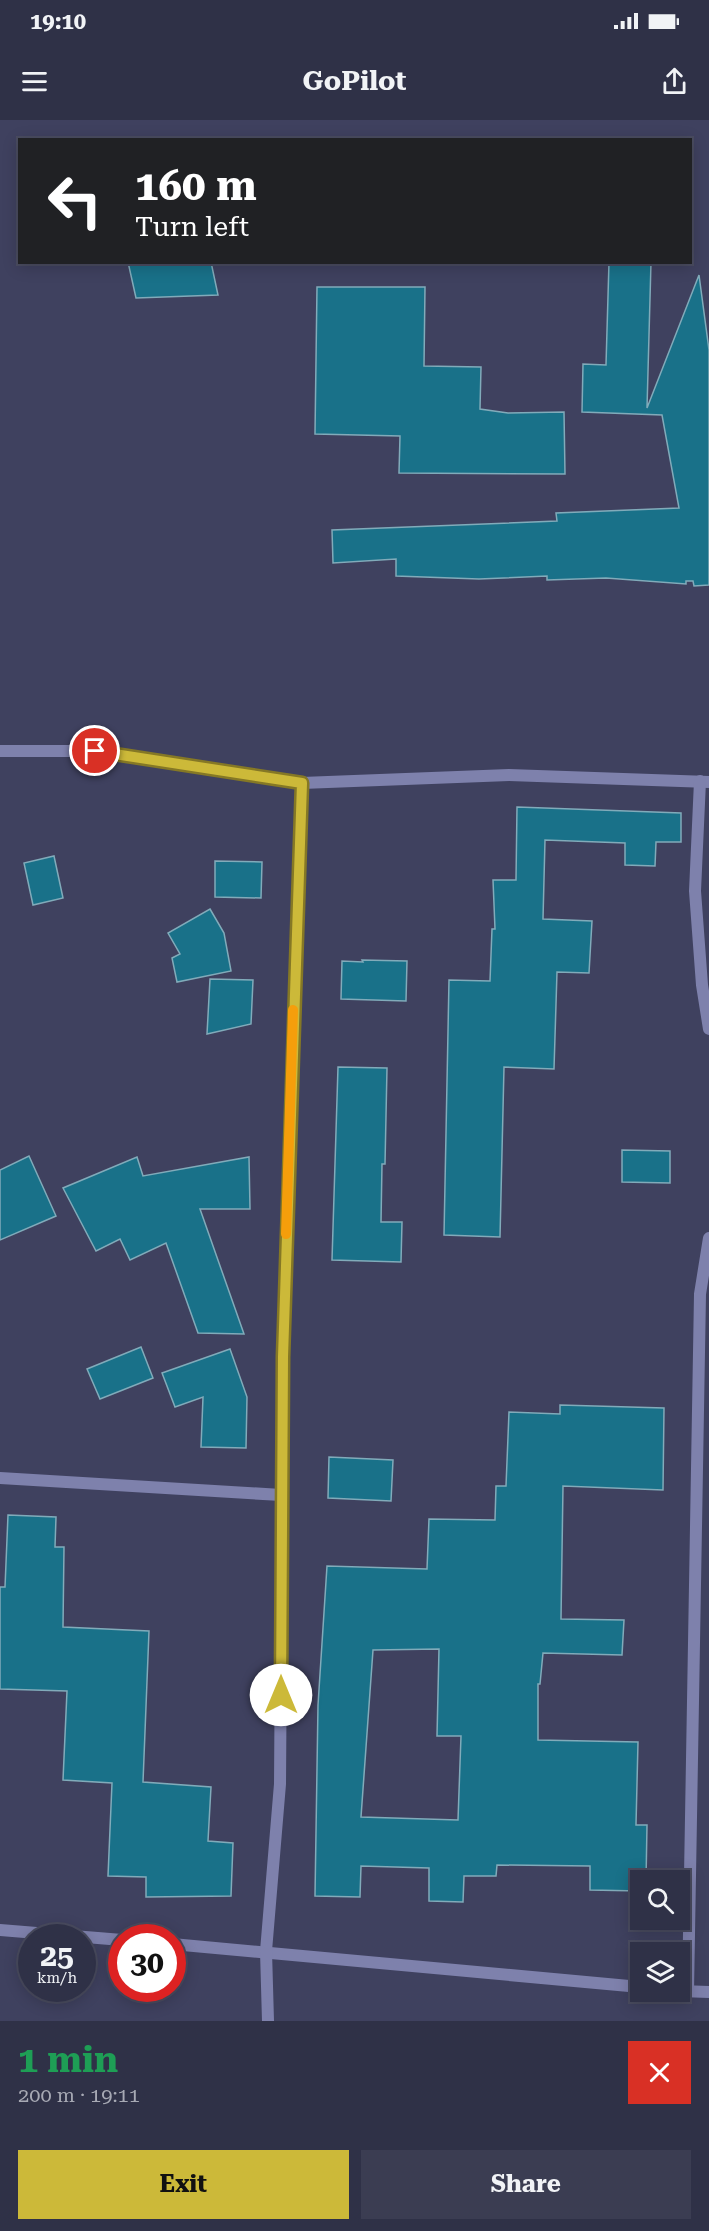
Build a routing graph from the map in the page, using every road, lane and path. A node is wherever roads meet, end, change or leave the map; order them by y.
1 (0, 751) edge
2 (704, 782) edge
3 (302, 783) junction
4 (709, 1029) edge
5 (709, 1238) edge
6 (0, 1478) edge
7 (281, 1496) junction
8 (0, 1930) edge
9 (108, 1939) edge
10 (685, 1942) edge
11 (186, 1945) edge
12 (266, 1951) junction
13 (630, 1986) edge
14 (690, 1991) edge
15 (709, 1992) edge
16 (268, 2021) edge

1 - 3 street
2 - 3 street
2 - 4 street
3 - 7 street
5 - 10 street
6 - 7 street
7 - 12 street
8 - 9 street
11 - 12 street
12 - 13 street
12 - 16 street
14 - 15 street

